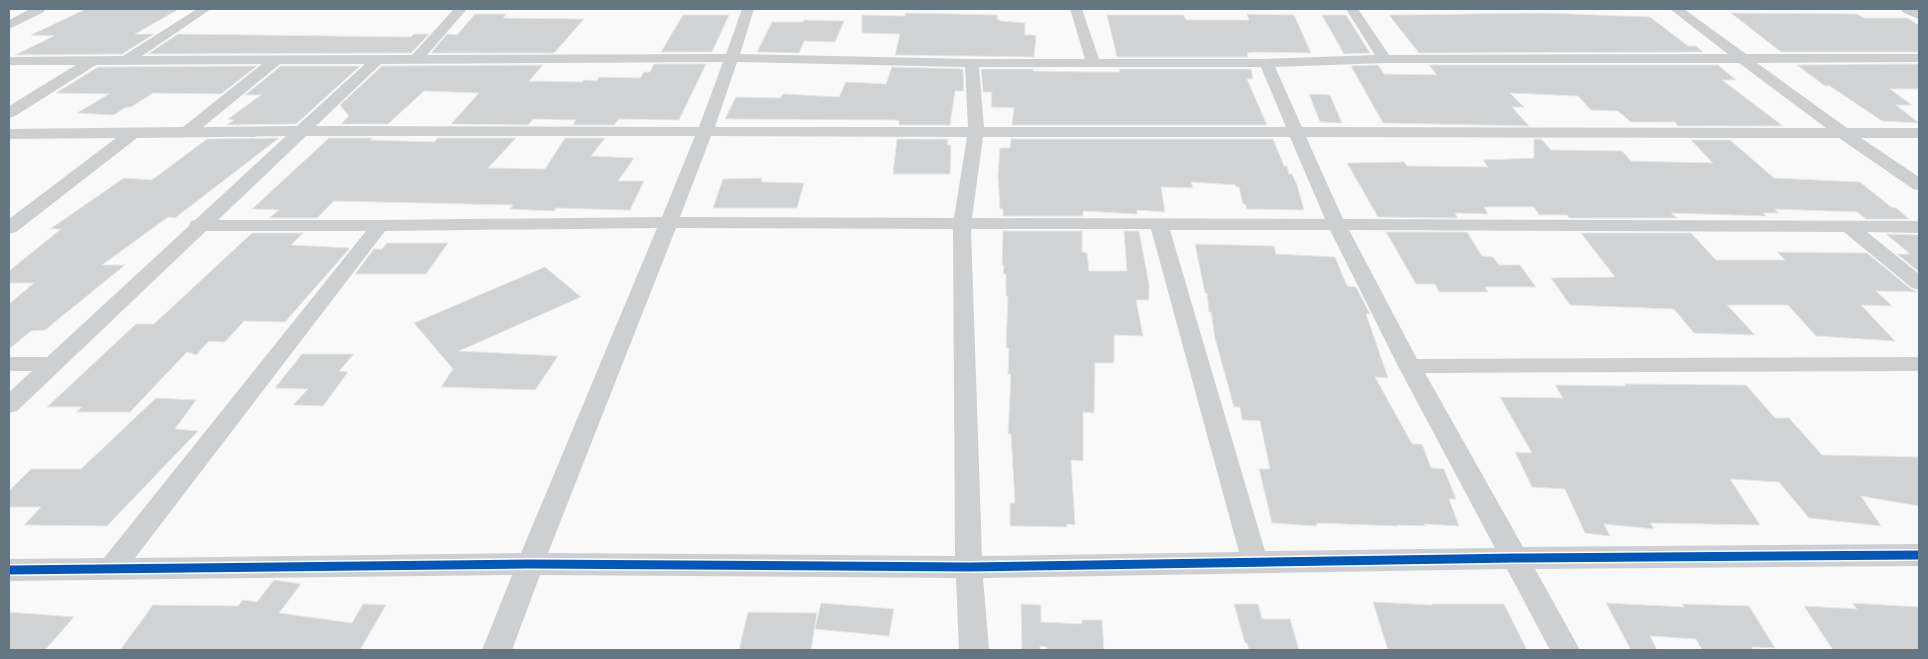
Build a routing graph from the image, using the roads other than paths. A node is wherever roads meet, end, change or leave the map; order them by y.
1 (39, 9) edge
2 (205, 9) edge
3 (461, 9) edge
4 (748, 9) edge
5 (1076, 9) edge
6 (1352, 9) edge
7 (1676, 9) edge
8 (1907, 9) edge
9 (1919, 16) edge
10 (9, 25) edge
11 (732, 58) junction
12 (1919, 58) edge
13 (1385, 59) junction
14 (1743, 59) junction
15 (276, 60) junction
16 (377, 60) junction
17 (414, 60) junction
18 (9, 61) edge
19 (92, 61) junction
20 (125, 61) junction
21 (1092, 62) junction
22 (972, 63) junction
23 (1266, 63) junction
24 (9, 113) edge
25 (301, 131) junction
26 (704, 131) junction
27 (134, 132) junction
28 (187, 132) junction
29 (976, 132) junction
30 (1296, 133) junction
31 (1843, 133) junction
32 (1919, 133) edge
33 (9, 134) edge
34 (1919, 185) edge
35 (669, 222) junction
36 (962, 224) junction
37 (1159, 224) junction
38 (10, 225) edge
39 (198, 225) junction
40 (380, 226) junction
41 (1337, 226) junction
42 (1849, 226) junction
43 (1919, 227) edge
44 (1919, 284) edge
45 (9, 364) edge
46 (52, 364) junction
47 (1919, 364) edge
48 (1408, 366) junction
49 (9, 405) edge
50 (1919, 556) edge
51 (1515, 558) junction
52 (1255, 562) junction
53 (530, 564) junction
54 (969, 567) junction
55 (111, 569) junction
56 (9, 570) edge
57 (498, 650) edge
58 (974, 650) edge
59 (1565, 650) edge

1 - 10 street
2 - 20 street
3 - 17 street
4 - 11 street
5 - 21 street
6 - 13 street
7 - 14 street
8 - 9 street
11 - 17 street
11 - 22 street
11 - 26 street
12 - 14 street
13 - 14 street
13 - 23 street
14 - 31 street
15 - 16 street
15 - 20 street
15 - 28 street
16 - 17 street
16 - 25 street
18 - 19 street
19 - 20 street
19 - 24 street
21 - 22 street
21 - 23 street
22 - 29 street
23 - 30 street
25 - 26 street
25 - 28 street
25 - 39 street
26 - 29 street
26 - 35 street
27 - 28 street
27 - 33 street
27 - 38 street
29 - 30 street
29 - 36 street
30 - 31 street
30 - 41 street
31 - 32 street
31 - 34 street
35 - 36 street
35 - 40 street
35 - 53 street
36 - 37 street
36 - 54 street
37 - 41 street
37 - 52 street
39 - 40 street
39 - 46 street
40 - 55 street
41 - 42 street
41 - 48 street
42 - 43 street
42 - 44 street
45 - 46 street
46 - 49 street
47 - 48 street
48 - 51 street
50 - 51 street
51 - 52 street
51 - 59 street
52 - 54 street
53 - 54 street
53 - 55 street
53 - 57 street
54 - 58 street
55 - 56 street

